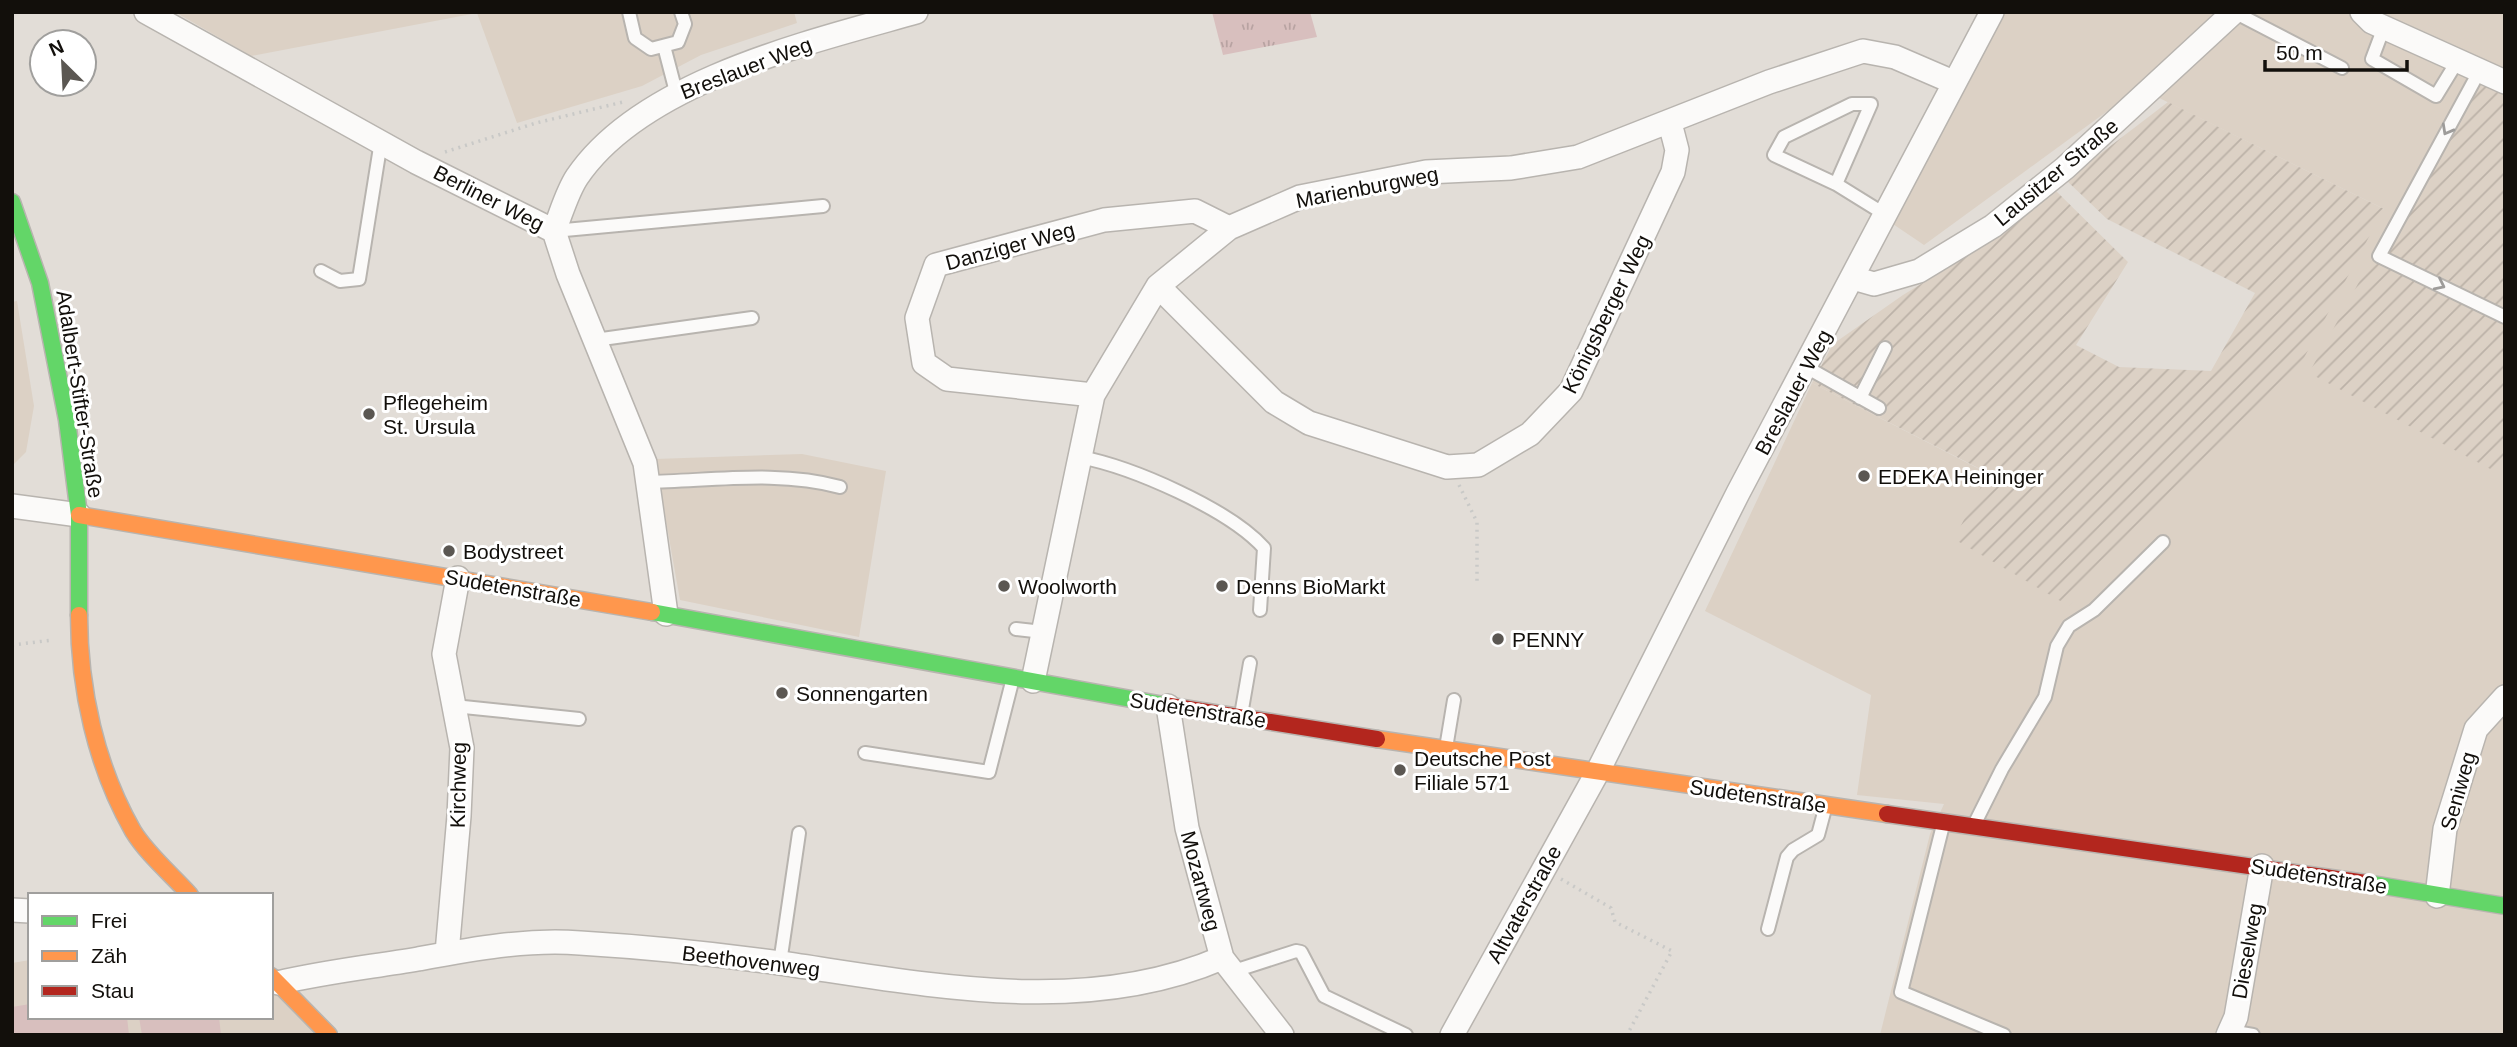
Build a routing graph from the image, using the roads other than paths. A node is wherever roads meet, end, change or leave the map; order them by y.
1 (146, 12) edge
2 (629, 12) edge
3 (681, 12) edge
4 (916, 12) edge
5 (1992, 12) edge
6 (2234, 12) edge
7 (2362, 12) edge
8 (860, 20) edge
9 (2384, 27) junction
10 (664, 46) junction
11 (2458, 60) junction
12 (2342, 68) dead end
13 (2480, 70) junction
14 (1953, 82) junction
15 (2505, 82) edge
16 (676, 92) junction
17 (1670, 123) junction
18 (381, 141) junction
19 (1836, 184) junction
20 (12, 202) edge
21 (823, 206) dead end
22 (1886, 215) junction
23 (1229, 228) junction
24 (554, 231) junction
25 (321, 271) dead end
26 (1853, 278) junction
27 (1158, 286) junction
28 (2505, 317) edge
29 (752, 318) dead end
30 (595, 340) junction
31 (1885, 348) dead end
32 (1806, 367) junction
33 (1093, 395) junction
34 (1860, 398) junction
35 (1879, 408) dead end
36 (1080, 457) junction
37 (647, 482) junction
38 (839, 487) dead end
39 (12, 506) edge
40 (79, 515) junction
41 (2164, 542) dead end
42 (458, 578) junction
43 (1260, 610) dead end
44 (666, 614) junction
45 (1016, 629) dead end
46 (1043, 632) junction
47 (1250, 663) dead end
48 (1023, 679) junction
49 (2505, 697) edge
50 (1454, 700) dead end
51 (454, 706) junction
52 (1168, 706) junction
53 (1240, 717) junction
54 (579, 719) dead end
55 (1446, 748) junction
56 (865, 753) dead end
57 (1597, 773) junction
58 (1826, 805) junction
59 (1944, 821) junction
60 (1974, 826) junction
61 (799, 833) dead end
62 (2263, 866) junction
63 (188, 893) edge
64 (2437, 896) junction
65 (2505, 906) edge
66 (1768, 929) dead end
67 (447, 953) junction
68 (780, 963) junction
69 (1226, 965) junction
70 (274, 980) edge
71 (2229, 1033) edge
72 (329, 1035) edge
73 (1282, 1035) edge
74 (1406, 1035) edge
75 (1452, 1035) edge
76 (2004, 1035) edge
77 (2253, 1035) edge

1 - 18 street, Berliner Weg
2 - 10 lane
3 - 10 lane
4 - 8 street, Breslauer Weg
5 - 14 street, Breslauer Weg
6 - 12 lane
6 - 26 street, Lausitzer Straße
7 - 9 street
8 - 16 street, Breslauer Weg
9 - 11 street
9 - 11 lane
10 - 16 lane
11 - 13 street
13 - 15 street
13 -> 28 lane
14 - 17 street, Marienburgweg
14 - 22 street, Breslauer Weg
16 - 24 street, Breslauer Weg
17 - 23 street, Marienburgweg
17 - 27 street, Königsberger Weg
18 - 24 street, Berliner Weg
18 - 25 lane
19 - 19 lane
19 - 22 lane
20 - 40 street, Adalbert-Stifter-Straße
21 - 24 lane
22 - 26 street, Breslauer Weg
23 - 27 street, Marienburgweg
23 - 33 street, Danziger Weg
24 - 30 street, Berliner Weg
26 - 32 street, Breslauer Weg
27 - 33 street, Marienburgweg
29 - 30 lane
30 - 37 street, Berliner Weg
31 - 34 lane
32 - 34 lane
32 - 57 street, Breslauer Weg
33 - 36 street, Marienburgweg
34 - 35 lane
36 - 43 lane
36 - 46 street, Marienburgweg
37 - 38 lane
37 - 44 street, Berliner Weg
39 - 40 street, Sudetenstraße
40 - 42 street, Sudetenstraße
40 - 63 street, Adalbert-Stifter-Straße
41 - 60 lane
42 - 44 street, Sudetenstraße
42 - 51 street, Kirchweg
44 - 48 street, Sudetenstraße
45 - 46 lane
46 - 48 street, Marienburgweg
47 - 53 lane
48 - 52 street, Sudetenstraße
48 - 56 lane
49 - 64 street, Seniweg
50 - 55 lane
51 - 54 lane
51 - 67 street, Kirchweg
52 - 53 street, Sudetenstraße
52 - 69 street, Mozartweg
53 - 55 street, Sudetenstraße
55 - 57 street, Sudetenstraße
57 - 58 street, Sudetenstraße
57 - 75 street, Altvaterstraße
58 - 59 street, Sudetenstraße
58 - 66 lane
59 - 60 street, Sudetenstraße
59 - 76 lane
60 - 62 street, Sudetenstraße
61 - 68 lane
62 - 64 street, Sudetenstraße
62 - 71 street, Dieselweg
64 - 65 street, Sudetenstraße
67 - 68 street, Beethovenweg
67 - 70 street, Beethovenweg
68 - 69 street, Beethovenweg
69 - 73 street, Mozartweg
69 - 74 lane
70 - 72 street
71 - 77 lane

